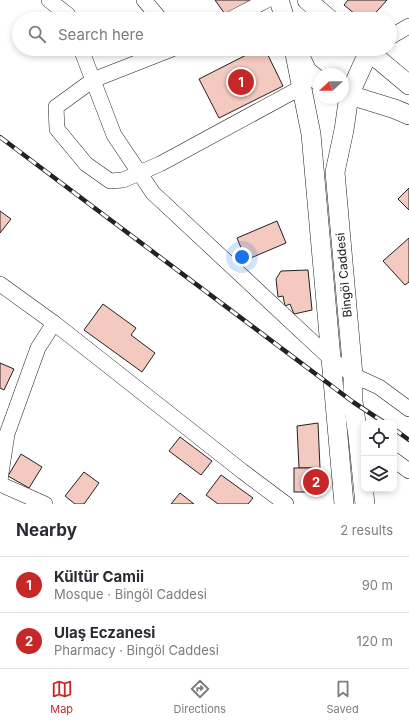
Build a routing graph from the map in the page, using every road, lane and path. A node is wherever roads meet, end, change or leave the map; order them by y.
1 (49, 0) edge
2 (69, 0) edge
3 (144, 0) edge
4 (266, 0) edge
5 (279, 0) edge
6 (63, 12) edge
7 (69, 12) edge
8 (154, 12) edge
9 (244, 12) edge
10 (283, 12) edge
11 (409, 26) edge
12 (397, 33) edge
13 (84, 56) edge
14 (154, 56) edge
15 (298, 56) edge
16 (366, 56) edge
17 (376, 56) edge
18 (93, 80) junction
19 (310, 84) edge
20 (409, 85) edge
21 (349, 88) edge
22 (349, 95) edge
23 (345, 104) edge
24 (409, 115) edge
25 (139, 172) junction
26 (0, 285) edge
27 (54, 323) junction
28 (330, 359) junction
29 (354, 375) junction
30 (409, 409) edge
31 (361, 438) edge
32 (362, 456) edge
33 (397, 462) edge
34 (409, 471) edge
35 (0, 480) edge
36 (0, 484) edge
37 (282, 503) edge
38 (46, 504) edge
39 (344, 504) edge
40 (365, 504) edge

1 - 6 street
2 - 7 street
3 - 8 street
4 - 9 street
5 - 10 main road
11 - 12 street
13 - 18 street
14 - 18 street
15 - 19 main road, Bingöl Caddesi
16 - 21 main road, Bingöl Caddesi
17 - 20 main road
18 - 25 street
18 - 25 street
19 - 25 street
19 - 28 main road, Bingöl Caddesi
22 - 24 main road
23 - 29 main road, Bingöl Caddesi
25 - 28 street
26 - 27 street
27 - 35 street
27 - 37 street
28 - 29 street
28 - 39 main road, Bingöl Caddesi
29 - 30 street
29 - 31 main road, Bingöl Caddesi
32 - 40 main road, Bingöl Caddesi
33 - 34 street
36 - 38 street

